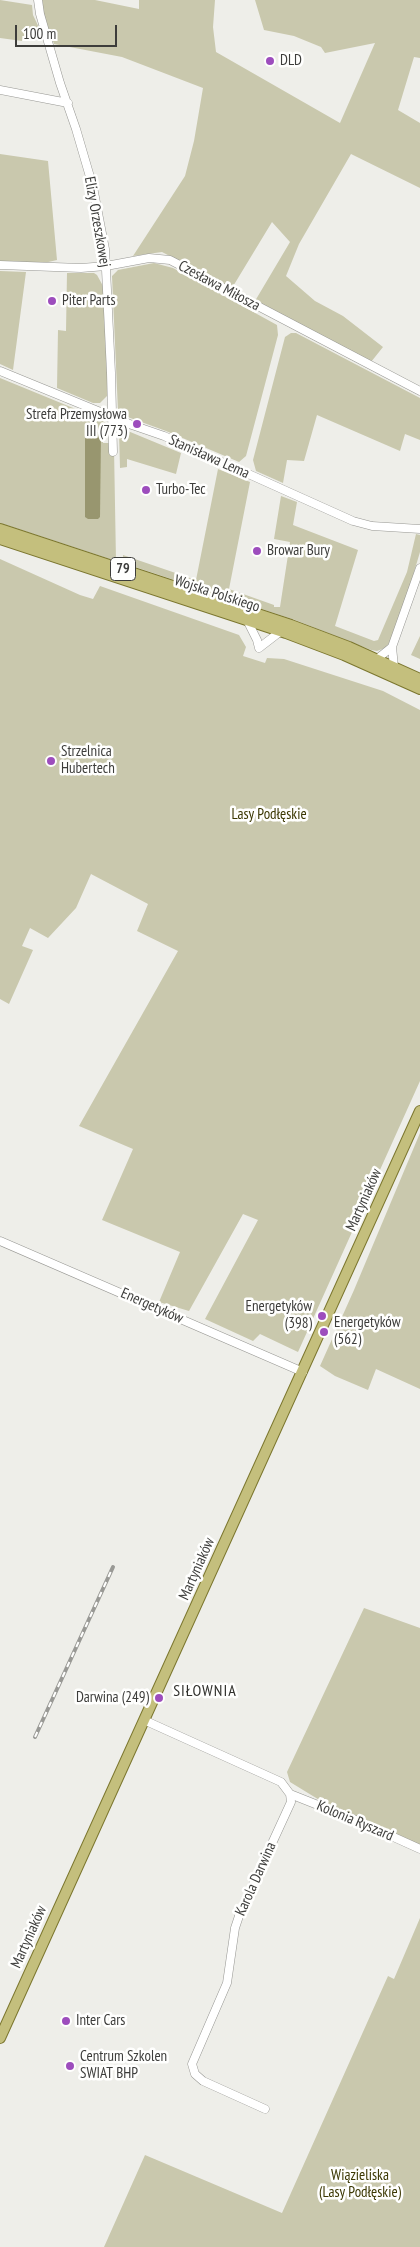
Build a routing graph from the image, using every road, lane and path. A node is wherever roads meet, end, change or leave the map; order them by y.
1 (38, 0) edge
2 (0, 90) edge
3 (68, 103) junction
4 (0, 265) edge
5 (106, 266) junction
6 (0, 371) edge
7 (420, 391) edge
8 (111, 417) junction
9 (113, 452) dead end
10 (0, 529) edge
11 (420, 529) edge
12 (0, 539) edge
13 (420, 568) edge
14 (247, 620) junction
15 (281, 631) junction
16 (392, 647) junction
17 (377, 659) junction
18 (394, 667) junction
19 (420, 679) edge
20 (420, 689) edge
21 (420, 1111) edge
22 (0, 1240) edge
23 (303, 1372) junction
24 (146, 1720) junction
25 (290, 1794) junction
26 (420, 1849) edge
27 (0, 2038) edge
28 (265, 2109) dead end

1 - 3 street, Elizy Orzeszkowej
2 - 3 street
3 - 5 street, Elizy Orzeszkowej
4 - 5 street, Czesława Miłosza
5 - 7 street, Czesława Miłosza
5 - 8 street, Elizy Orzeszkowej
6 - 8 street, Stanisława Lema
8 - 9 street, Elizy Orzeszkowej
8 - 11 street, Stanisława Lema
10 - 17 main road, Wojska Polskiego / 79
12 - 14 main road, Wojska Polskiego / 79
13 - 16 street
14 - 15 main road, Wojska Polskiego / 79
14 - 15 street
15 - 20 main road, Wojska Polskiego / 79
16 - 17 street
16 - 18 street
17 - 18 main road, Wojska Polskiego / 79
18 - 19 main road, Wojska Polskiego / 79
21 - 23 main road, Martyniaków
22 - 23 street, Energetyków
23 - 24 main road, Martyniaków
24 - 25 street
24 - 27 main road, Martyniaków
25 - 26 street, Kolonia Ryszard
25 - 28 street, Karola Darwina

